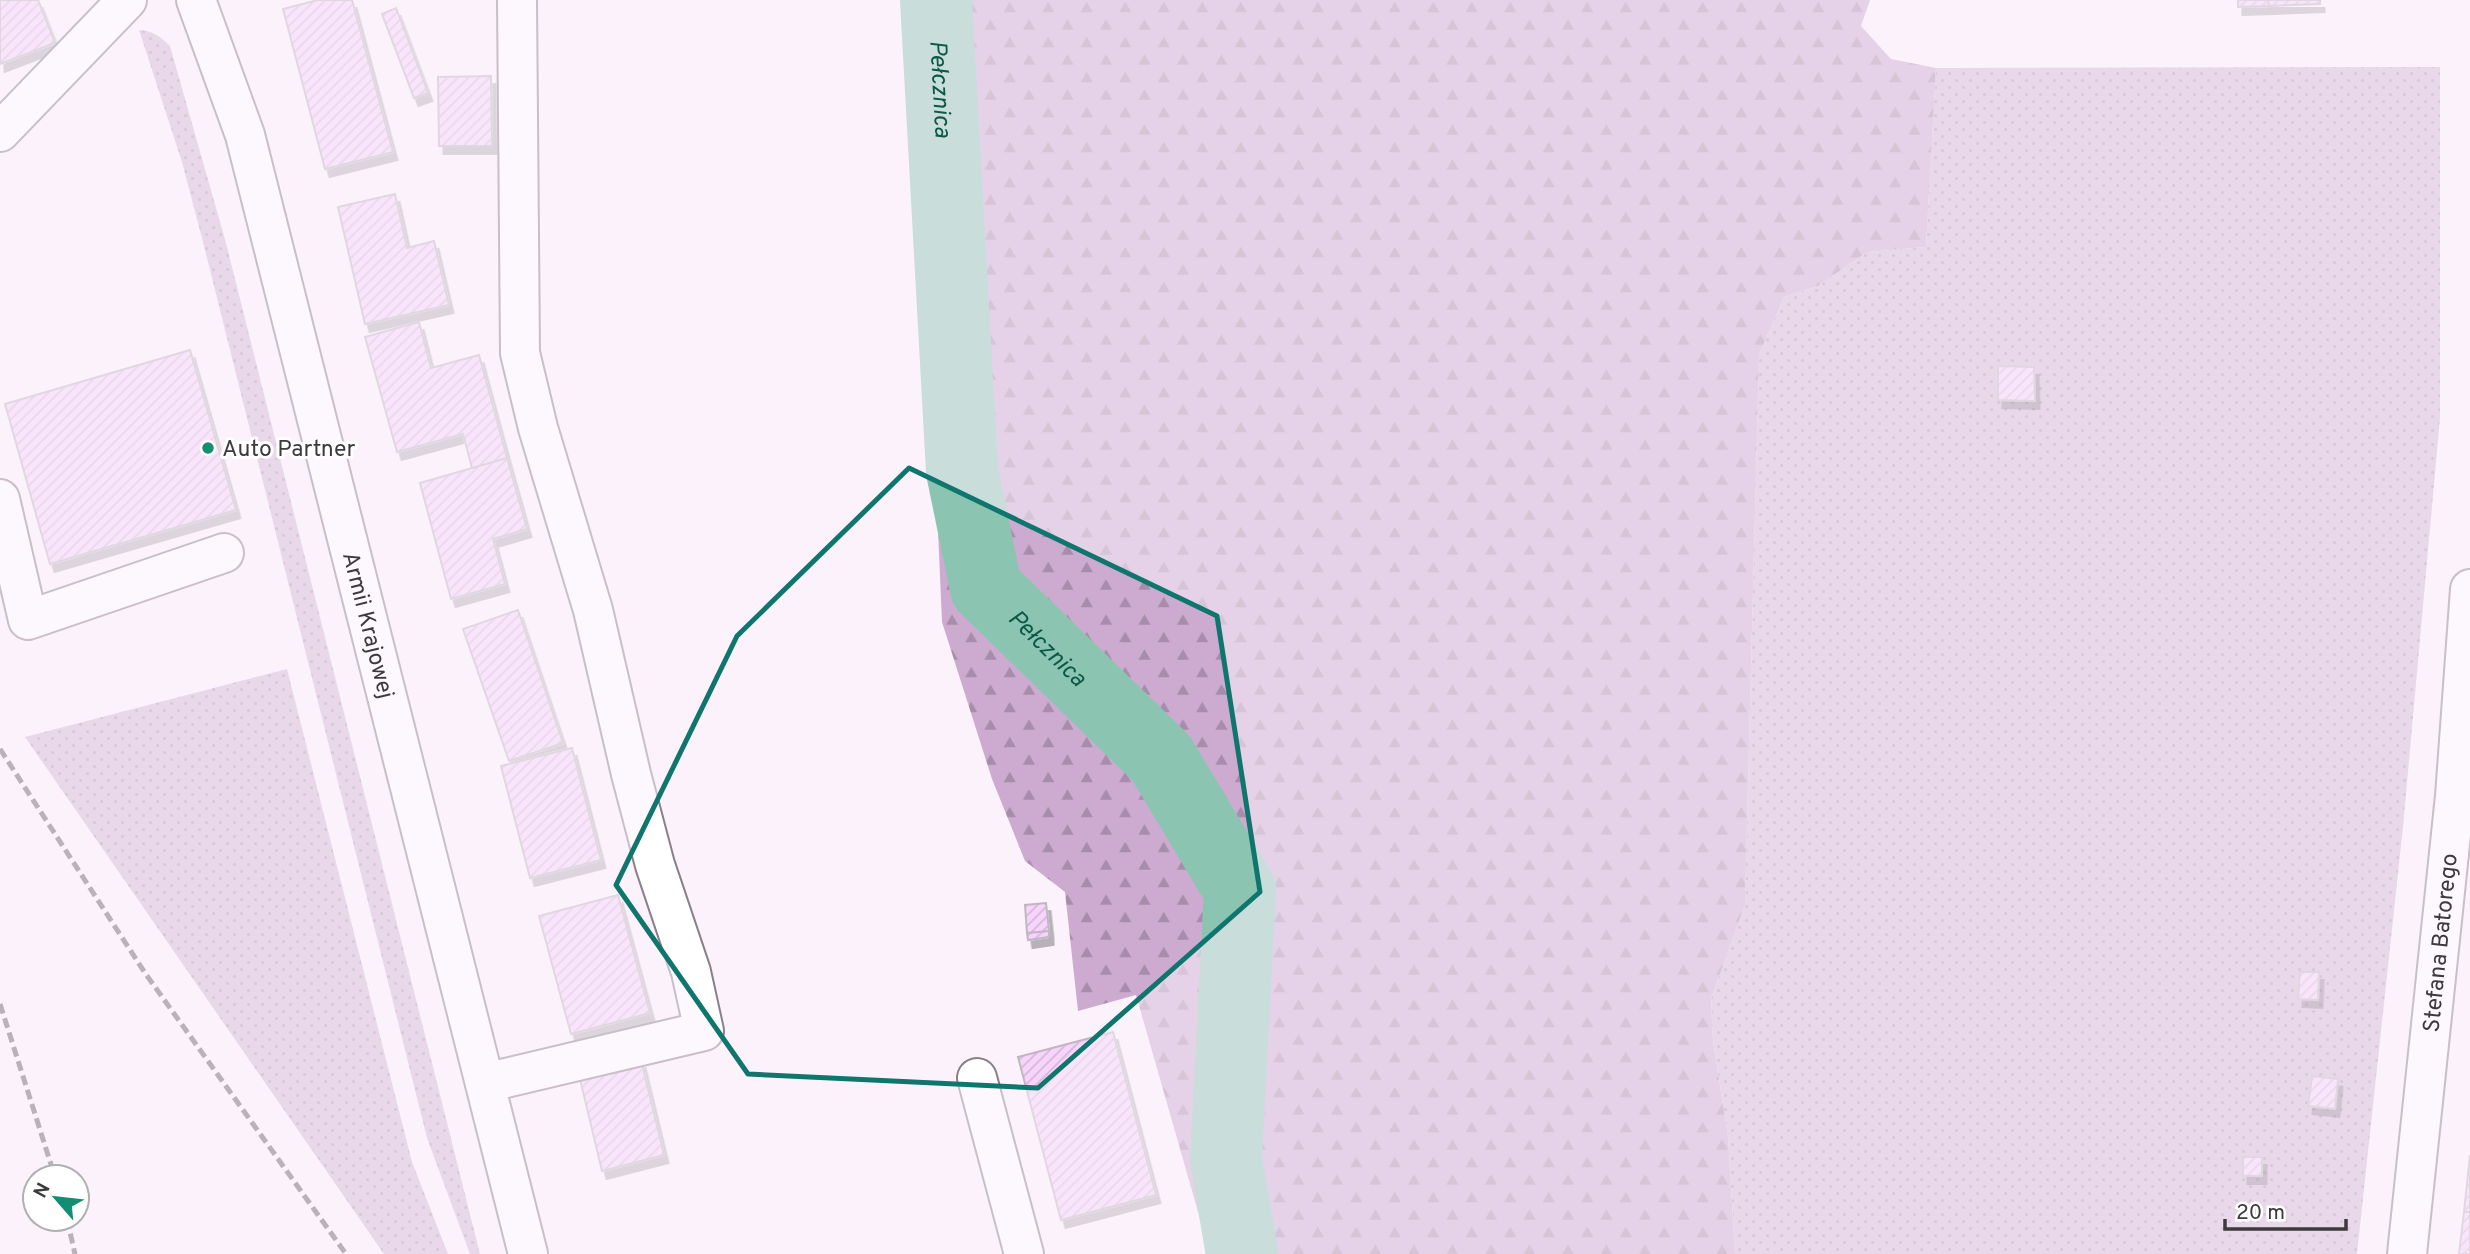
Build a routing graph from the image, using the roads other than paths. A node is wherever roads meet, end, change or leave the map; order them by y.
1 (196, 0) edge
2 (517, 0) edge
3 (110, 7) edge
4 (0, 132) edge
5 (0, 499) edge
6 (224, 552) dead end
7 (2470, 589) edge
8 (2463, 796) edge
9 (978, 1078) dead end
10 (485, 1083) junction
11 (528, 1254) edge
12 (1024, 1254) edge
13 (2407, 1254) edge

1 - 10 main road, Armii Krajowej
2 - 10 main road
3 - 4 main road
5 - 6 main road
7 - 8 main road, Stefana Batorego
8 - 13 main road, Stefana Batorego
9 - 12 main road
10 - 11 main road, Armii Krajowej

